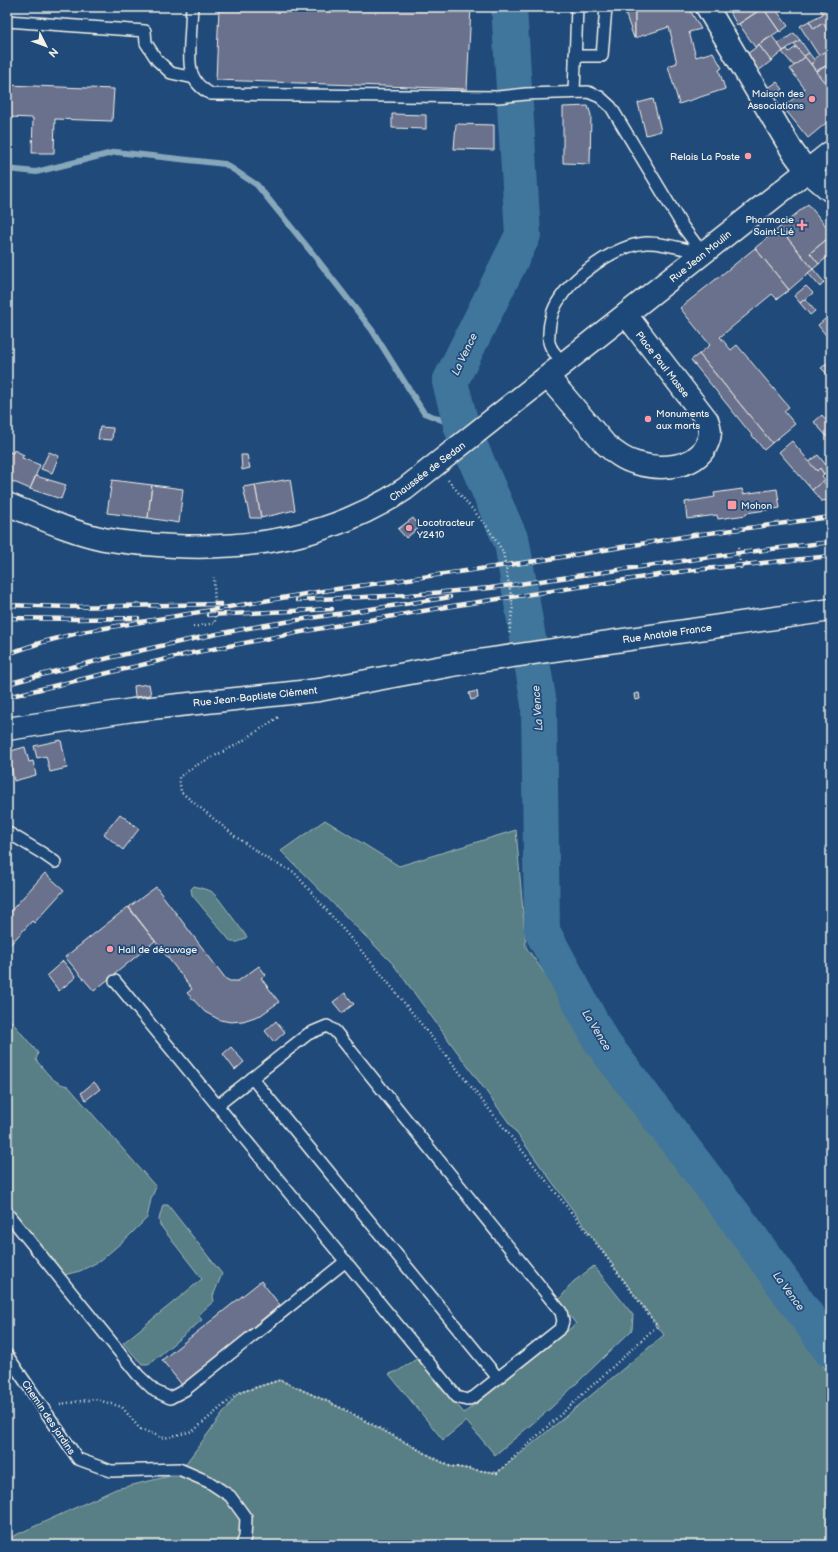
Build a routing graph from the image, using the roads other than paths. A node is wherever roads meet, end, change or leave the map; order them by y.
1 (192, 7) edge
2 (577, 7) edge
3 (606, 7) edge
4 (707, 7) edge
5 (7, 21) edge
6 (575, 56) junction
7 (194, 78) junction
8 (574, 92) junction
9 (831, 152) edge
10 (807, 171) junction
11 (831, 191) edge
12 (703, 254) junction
13 (627, 316) junction
14 (565, 364) junction
15 (548, 377) junction
16 (7, 504) edge
17 (831, 610) edge
18 (503, 657) joint
19 (7, 729) edge
20 (7, 832) edge
21 (55, 862) dead end
22 (115, 981) dead end
23 (252, 1078) junction
24 (218, 1105) junction
25 (7, 1213) edge
26 (346, 1261) junction
27 (7, 1355) edge
28 (498, 1378) junction
29 (242, 1545) edge

1 - 7 lane
2 - 6 lane
3 - 6 lane
4 - 10 street
5 - 7 lane
6 - 8 lane
7 - 8 lane
8 - 12 lane
9 - 10 street, Rue Jean Moulin
10 - 11 street
10 - 12 street, Rue Jean Moulin
12 - 13 street, Rue Jean Moulin
12 - 14 lane
13 - 14 street, Chaussée de Sedan
13 - 15 street, Place Paul Masse
14 - 15 street, Chaussée de Sedan
15 - 16 street, Chaussée de Sedan
17 - 18 street, Rue Anatole France
18 - 19 street, Rue Jean-Baptiste Clément
20 - 21 lane
22 - 24 lane
23 - 24 lane
23 - 28 lane
23 - 28 lane
24 - 26 lane
25 - 26 lane
26 - 28 lane
27 - 29 lane, Chemin des jardins

